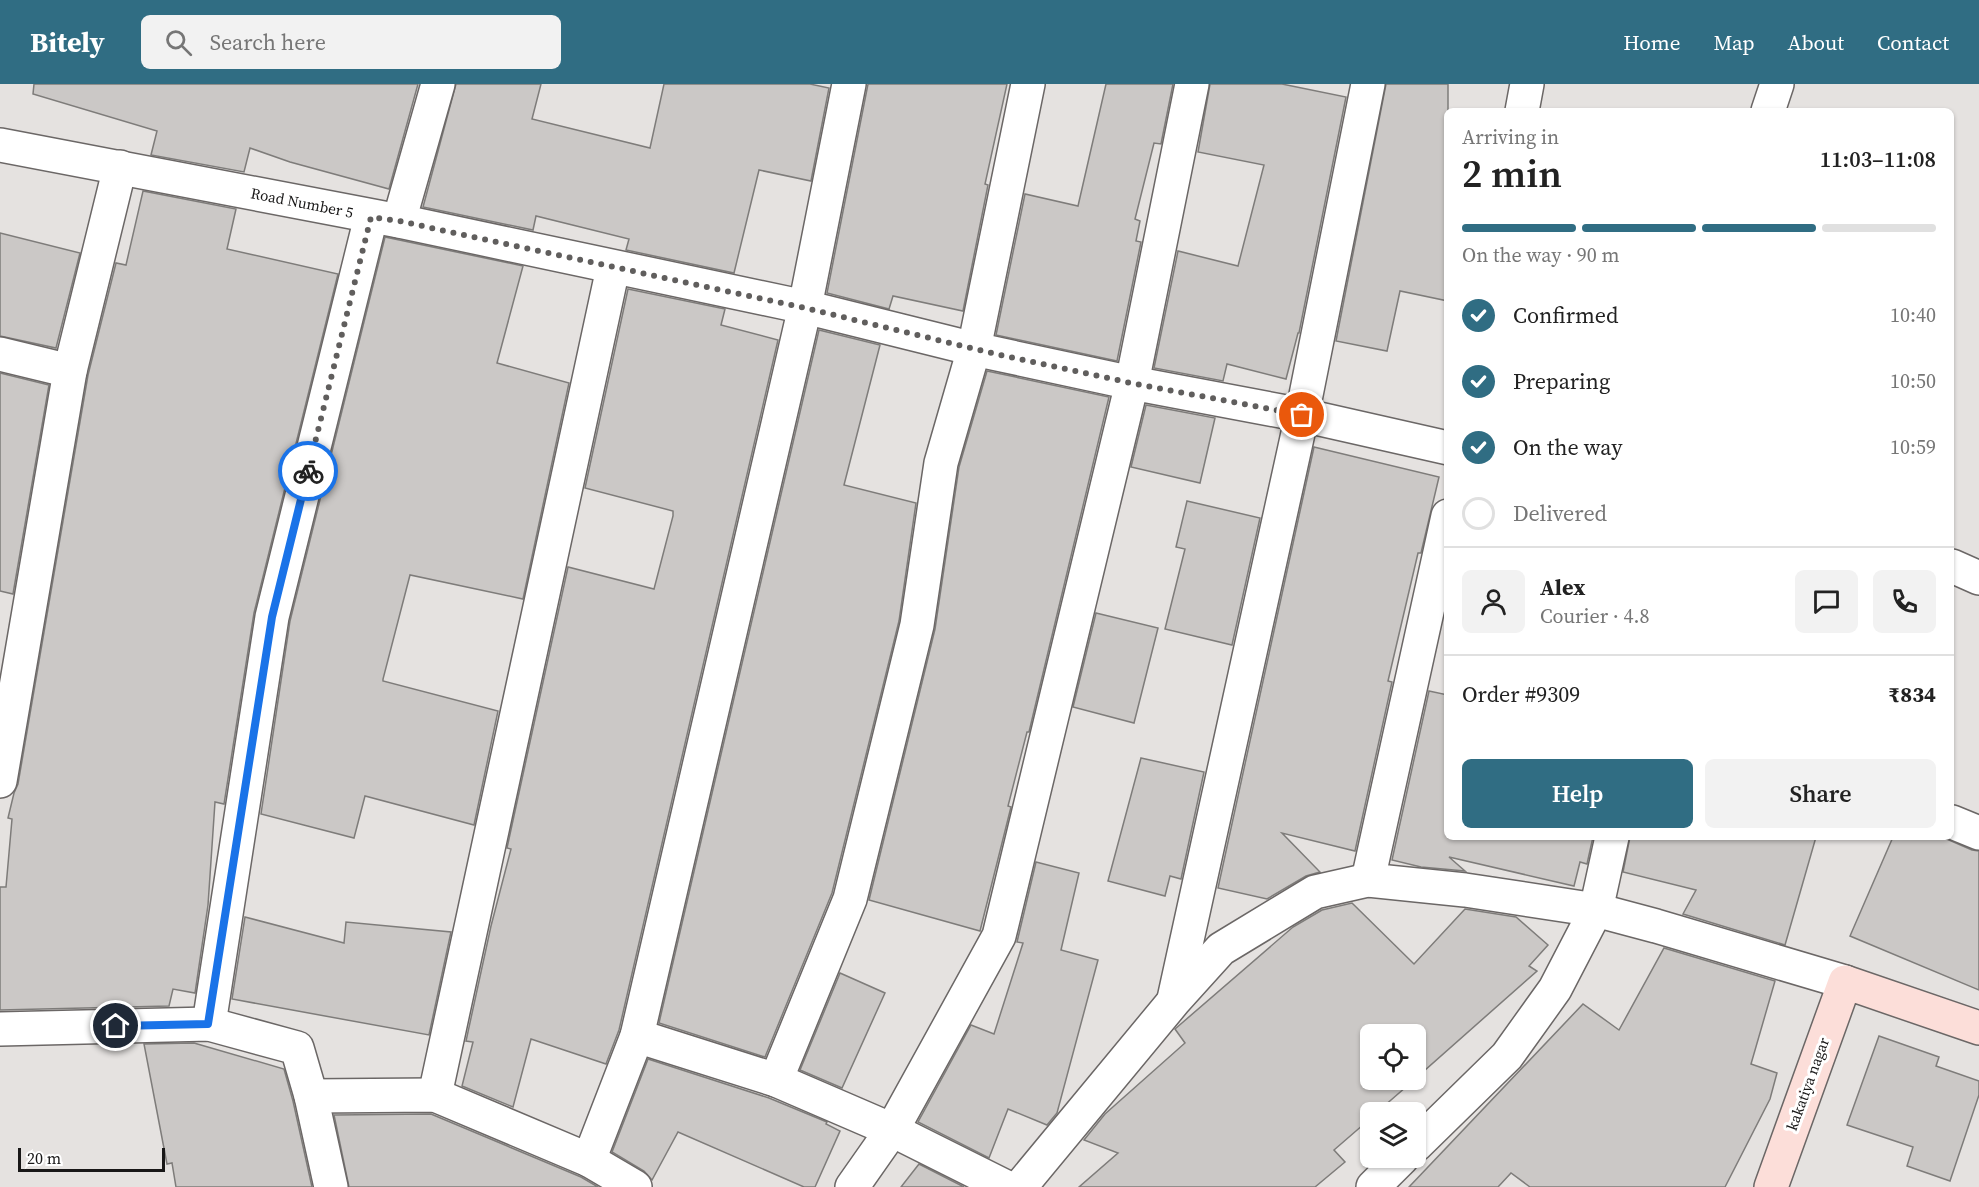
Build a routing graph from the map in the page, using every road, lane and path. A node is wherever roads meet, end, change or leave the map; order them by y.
1 (438, 84) edge
2 (849, 84) edge
3 (1028, 84) edge
4 (1192, 84) edge
5 (1368, 84) edge
6 (1527, 84) edge
7 (1777, 84) edge
8 (1523, 108) edge
9 (1769, 108) edge
10 (0, 145) edge
11 (120, 167) junction
12 (385, 219) junction
13 (614, 268) junction
14 (805, 308) junction
15 (974, 349) junction
16 (0, 354) edge
17 (70, 371) junction
18 (1131, 383) junction
19 (1302, 415) junction
20 (1444, 447) edge
21 (1444, 534) edge
22 (1954, 567) edge
23 (1979, 578) edge
24 (0, 781) edge
25 (1954, 823) edge
26 (1979, 833) edge
27 (1611, 840) edge
28 (1368, 880) junction
29 (1596, 910) junction
30 (1845, 982) junction
31 (1174, 1001) junction
32 (208, 1024) junction
33 (1979, 1028) edge
34 (0, 1029) edge
35 (637, 1036) junction
36 (776, 1080) junction
37 (435, 1095) junction
38 (311, 1096) junction
39 (892, 1130) junction
40 (1426, 1135) edge
41 (589, 1160) junction
42 (1392, 1168) edge
43 (331, 1187) edge
44 (635, 1187) edge
45 (852, 1187) edge
46 (1006, 1187) edge
47 (1020, 1187) edge
48 (1373, 1187) edge
49 (1771, 1187) edge

1 - 12 street
2 - 14 street
3 - 15 street
4 - 18 street
5 - 19 street
6 - 8 street
7 - 9 street
10 - 11 street, Road Number 5
11 - 12 street, Road Number 5
11 - 17 street
12 - 13 street, Road Number 5
12 - 32 street
13 - 14 street, Road Number 5
13 - 37 street
14 - 15 street, Road Number 5
14 - 35 street
15 - 18 street, Road Number 5
15 - 36 street
16 - 17 street
17 - 24 street
18 - 19 street, Road Number 5
18 - 39 street
19 - 20 street, Road Number 5
19 - 31 street
21 - 28 street
22 - 23 street
25 - 26 street
27 - 29 street
28 - 29 street
28 - 31 street
29 - 30 street
29 - 40 street
30 - 33 street
30 - 49 street, kakatiya nagar
31 - 47 street
32 - 34 street
32 - 38 street
35 - 36 street
35 - 41 street
36 - 39 street
37 - 38 street
37 - 41 street
38 - 43 street
39 - 45 street
39 - 46 street
41 - 44 street
42 - 48 street

